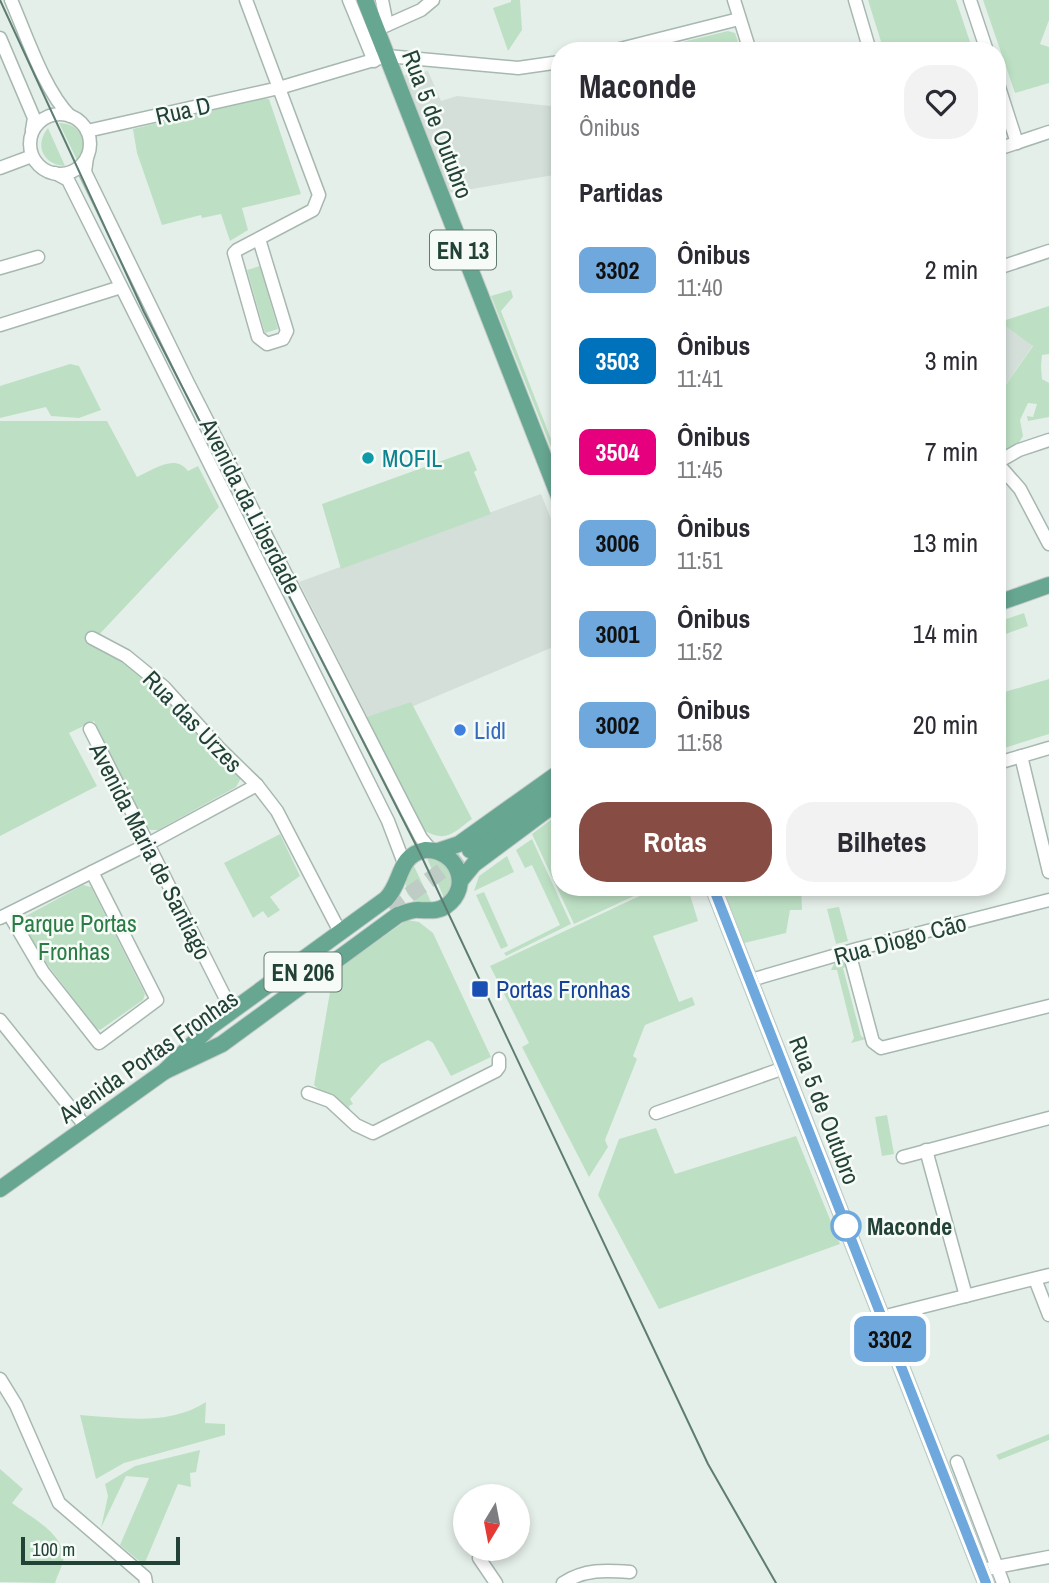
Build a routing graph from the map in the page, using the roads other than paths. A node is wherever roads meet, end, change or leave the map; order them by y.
1 (10, 0) edge
2 (246, 0) edge
3 (349, 0) edge
4 (365, 0) edge
5 (382, 0) edge
6 (433, 0) edge
7 (734, 0) edge
8 (855, 0) edge
9 (970, 0) edge
10 (740, 19) junction
11 (381, 28) junction
12 (0, 38) edge
13 (648, 42) edge
14 (747, 42) edge
15 (867, 42) edge
16 (984, 42) edge
17 (381, 59) junction
18 (551, 63) edge
19 (279, 88) junction
20 (1006, 109) edge
21 (71, 116) junction
22 (32, 130) junction
23 (87, 131) junction
24 (1049, 132) edge
25 (1017, 143) junction
26 (1006, 146) edge
27 (32, 156) junction
28 (86, 157) junction
29 (0, 168) edge
30 (55, 173) junction
31 (259, 239) junction
32 (1049, 251) edge
33 (37, 257) dead end
34 (1006, 265) edge
35 (0, 268) edge
36 (121, 287) junction
37 (0, 325) edge
38 (1049, 440) edge
39 (1006, 458) edge
40 (1006, 472) edge
41 (551, 477) edge
42 (1049, 544) edge
43 (1049, 585) edge
44 (1006, 600) edge
45 (92, 638) dead end
46 (90, 729) dead end
47 (1049, 748) edge
48 (1021, 757) junction
49 (1006, 761) edge
50 (551, 778) edge
51 (257, 785) junction
52 (551, 792) edge
53 (551, 807) edge
54 (148, 844) junction
55 (435, 850) junction
56 (470, 850) tunnel mouth
57 (404, 863) junction
58 (92, 872) junction
59 (1049, 872) edge
60 (460, 881) junction
61 (398, 882) junction
62 (717, 896) edge
63 (1049, 900) edge
64 (390, 909) tunnel mouth
65 (419, 910) junction
66 (4, 916) edge
67 (340, 932) junction
68 (849, 952) junction
69 (751, 981) junction
70 (1049, 1006) edge
71 (232, 1011) junction
72 (1, 1022) edge
73 (499, 1059) dead end
74 (784, 1068) junction
75 (165, 1071) junction
76 (308, 1093) dead end
77 (656, 1113) dead end
78 (1049, 1118) edge
79 (86, 1127) junction
80 (926, 1150) junction
81 (903, 1157) dead end
82 (0, 1189) edge
83 (1049, 1275) edge
84 (1035, 1279) junction
85 (966, 1296) junction
86 (1049, 1315) edge
87 (882, 1317) junction
88 (0, 1379) edge
89 (957, 1462) dead end
90 (1049, 1557) edge
91 (481, 1561) edge
92 (997, 1567) junction
93 (630, 1572) dead end
94 (983, 1577) edge
95 (146, 1583) edge
96 (496, 1583) edge
97 (563, 1583) edge
98 (1003, 1583) edge

1 - 21 street
2 - 19 street
3 - 17 street, Rua 5 de Outubro
4 - 11 main road, Rua 5 de Outubro / EN 13
5 - 11 street, Rua 5 de Outubro
6 - 11 street
7 - 10 street
8 - 15 street
9 - 16 street
10 - 13 street
10 - 14 street
11 - 17 main road, Rua 5 de Outubro / EN 13
12 - 22 street
17 - 18 street
17 - 19 street, Rua D
17 - 41 main road, Rua 5 de Outubro / EN 13
19 - 23 street, Rua D
19 - 31 street
20 - 25 street
21 - 22 street
21 - 23 street
22 - 27 street
23 - 28 street
24 - 25 street
25 - 26 street
27 - 29 street
27 - 30 street
28 - 30 street
28 - 55 street, Avenida da Liberdade
30 - 36 street, Avenida da Liberdade
31 - 31 street
32 - 34 street
33 - 35 street
36 - 37 street
36 - 57 street, Avenida da Liberdade
38 - 39 street
40 - 42 street
43 - 44 main road
45 - 51 street, Rua das Urzes
46 - 54 street, Avenida Maria de Santiago
47 - 48 street
48 - 49 street
48 - 59 street
50 - 55 main road
51 - 54 street
51 - 67 street, Rua das Urzes
52 - 56 main road
53 - 60 main road
54 - 58 street
54 - 71 street, Avenida Maria de Santiago
55 - 57 main road
55 - 60 main road
57 - 61 main road
58 - 66 street
58 - 66 street
60 - 65 main road
61 - 65 main road
61 - 67 main road
62 - 69 main road, Rua 5 de Outubro
63 - 68 street, Rua Diogo Cão
64 - 75 main road, Avenida Portas Fronhas / EN 206
65 - 75 main road
67 - 71 main road
68 - 69 street, Rua Diogo Cão
68 - 70 street
69 - 74 main road, Rua 5 de Outubro
71 - 75 main road
72 - 79 street
73 - 76 street
74 - 77 street
74 - 87 main road, Rua 5 de Outubro
75 - 79 main road, Avenida Portas Fronhas / EN 206
78 - 80 street
79 - 82 main road, Avenida Portas Fronhas / EN 206
80 - 81 street
80 - 85 street
83 - 84 street
84 - 85 street
84 - 86 street
85 - 87 street
87 - 94 main road, Rua 5 de Outubro
88 - 95 street
89 - 92 street
90 - 92 street
91 - 96 street
92 - 94 street
92 - 98 street
93 - 97 street

